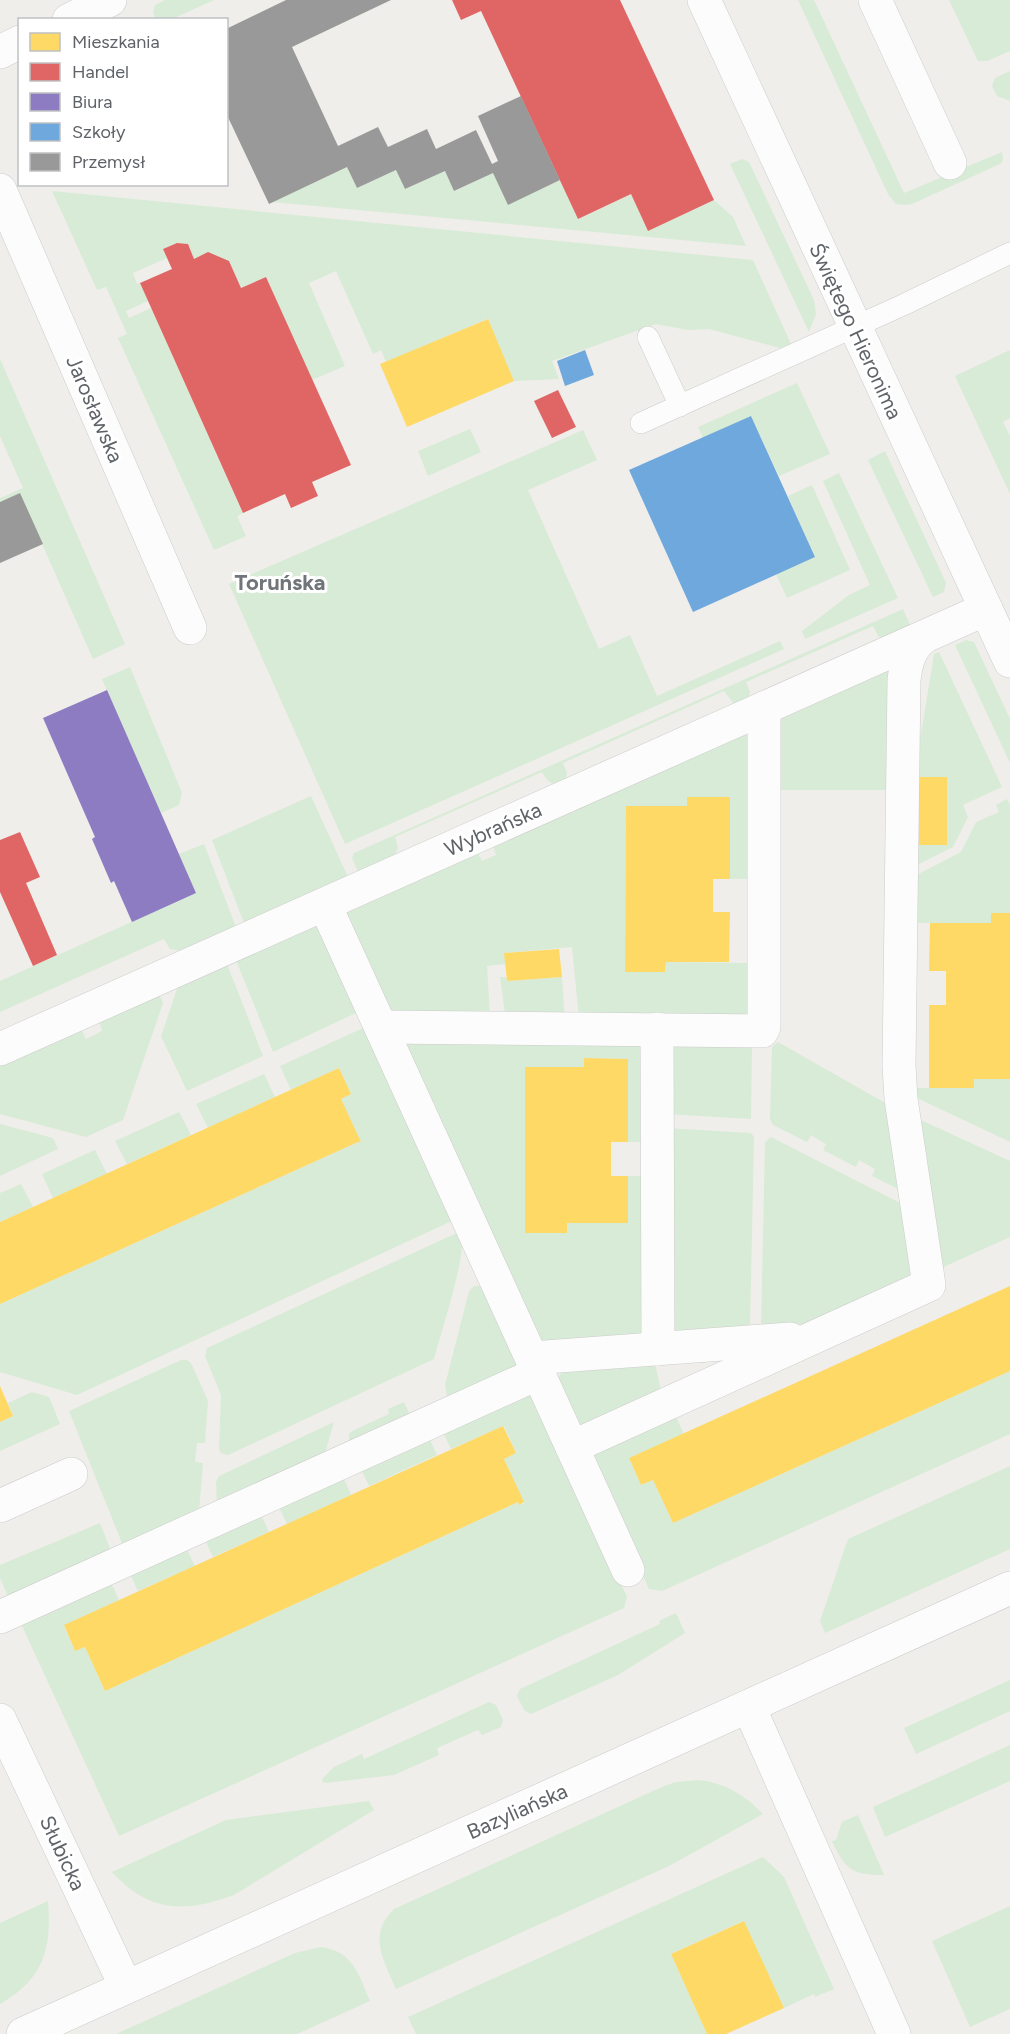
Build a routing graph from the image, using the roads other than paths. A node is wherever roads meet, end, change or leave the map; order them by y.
1 (110, 0) edge
2 (704, 0) edge
3 (875, 0) edge
4 (73, 18) edge
5 (18, 43) edge
6 (0, 52) edge
7 (950, 163) dead end
8 (0, 190) edge
9 (1010, 253) edge
10 (855, 327) junction
11 (648, 337) dead end
12 (680, 406) junction
13 (641, 423) dead end
14 (986, 609) junction
15 (190, 628) dead end
16 (924, 637) junction
17 (1010, 661) edge
18 (764, 708) junction
19 (325, 904) junction
20 (381, 1027) junction
21 (657, 1029) junction
22 (0, 1049) edge
23 (814, 1337) junction
24 (658, 1349) junction
25 (535, 1365) junction
26 (572, 1447) junction
27 (71, 1474) dead end
28 (0, 1506) edge
29 (628, 1570) dead end
30 (1010, 1588) edge
31 (0, 1617) edge
32 (748, 1707) junction
33 (0, 1720) edge
34 (126, 1987) junction
35 (23, 2034) edge
36 (894, 2034) edge

1 - 4 street
2 - 10 street, Świętego Hieronima
3 - 7 street
5 - 6 street
8 - 15 street, Jarosławska
9 - 10 lane
10 - 12 lane
10 - 14 street, Świętego Hieronima
11 - 12 lane
12 - 13 lane
14 - 16 street, Wybrańska
14 - 17 street, Świętego Hieronima
16 - 18 street, Wybrańska
16 - 23 street
18 - 19 street, Wybrańska
18 - 21 street
19 - 20 street
19 - 22 street, Wybrańska
20 - 21 street
20 - 25 street
21 - 24 street
23 - 24 street
23 - 26 street
24 - 25 street
25 - 26 street
25 - 31 street
26 - 29 street
27 - 28 street
30 - 32 street, Bazyliańska
32 - 34 street, Bazyliańska
32 - 36 street
33 - 34 street, Słubicka
34 - 35 street, Bazyliańska

